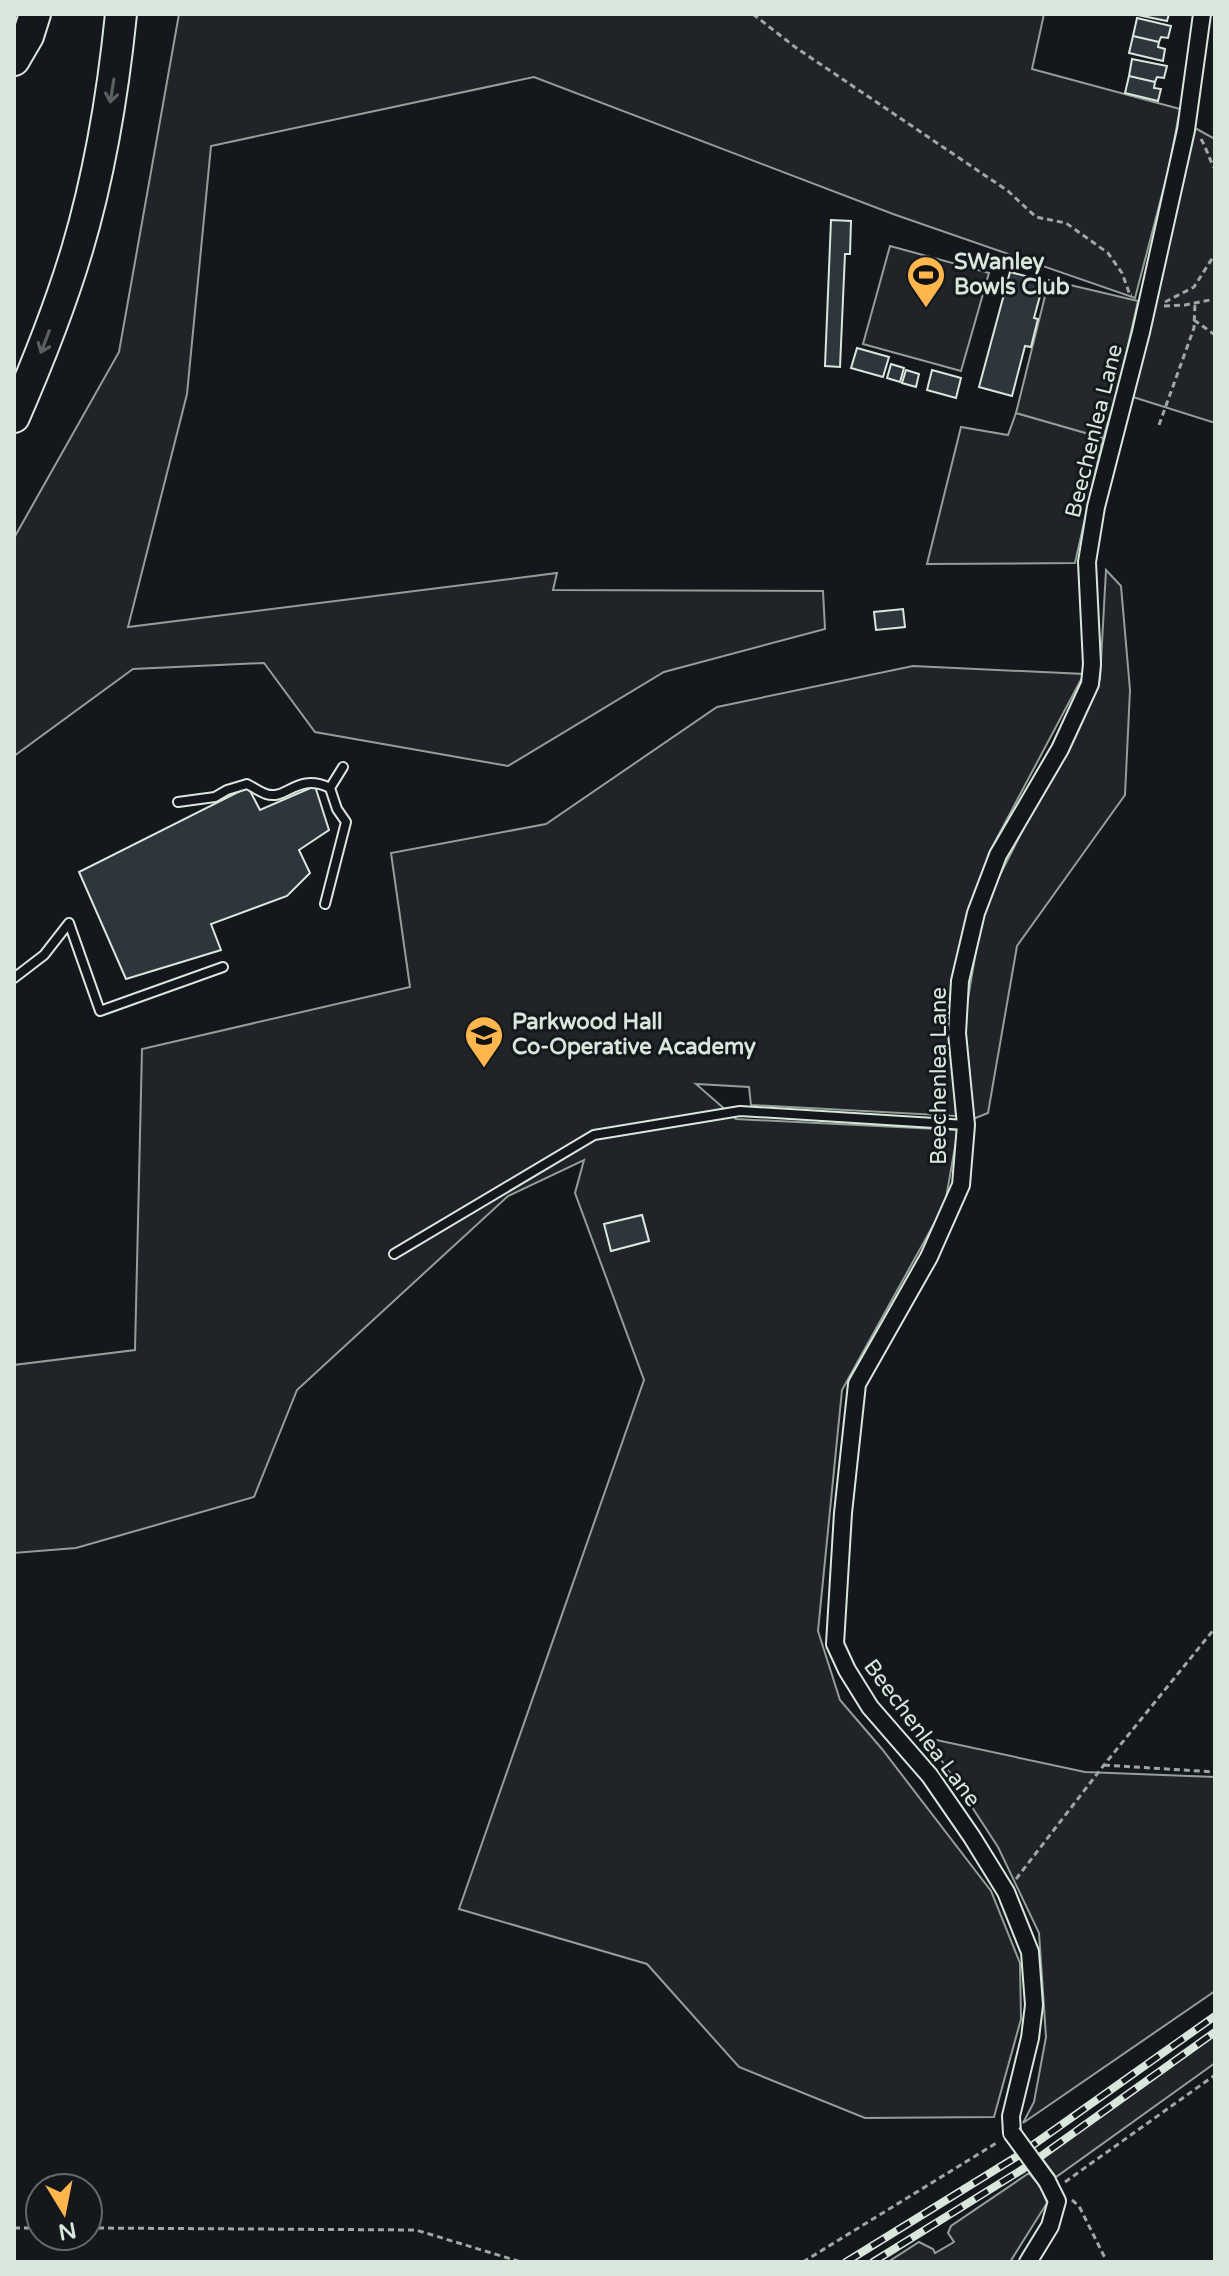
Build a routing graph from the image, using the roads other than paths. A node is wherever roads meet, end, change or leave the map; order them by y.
1 (35, 14) edge
2 (121, 14) edge
3 (1202, 14) edge
4 (14, 60) edge
5 (14, 417) edge
6 (343, 767) dead end
7 (330, 788) junction
8 (178, 802) dead end
9 (325, 904) dead end
10 (223, 967) dead end
11 (14, 978) edge
12 (966, 1125) junction
13 (394, 1254) dead end
14 (1028, 2262) edge

1 - 4 highway
2 -> 5 highway
3 - 12 street, Beechenlea Lane
6 - 7 lane
7 - 8 lane
7 - 9 lane
10 - 11 lane
12 - 13 lane
12 - 14 street, Beechenlea Lane, bridge

